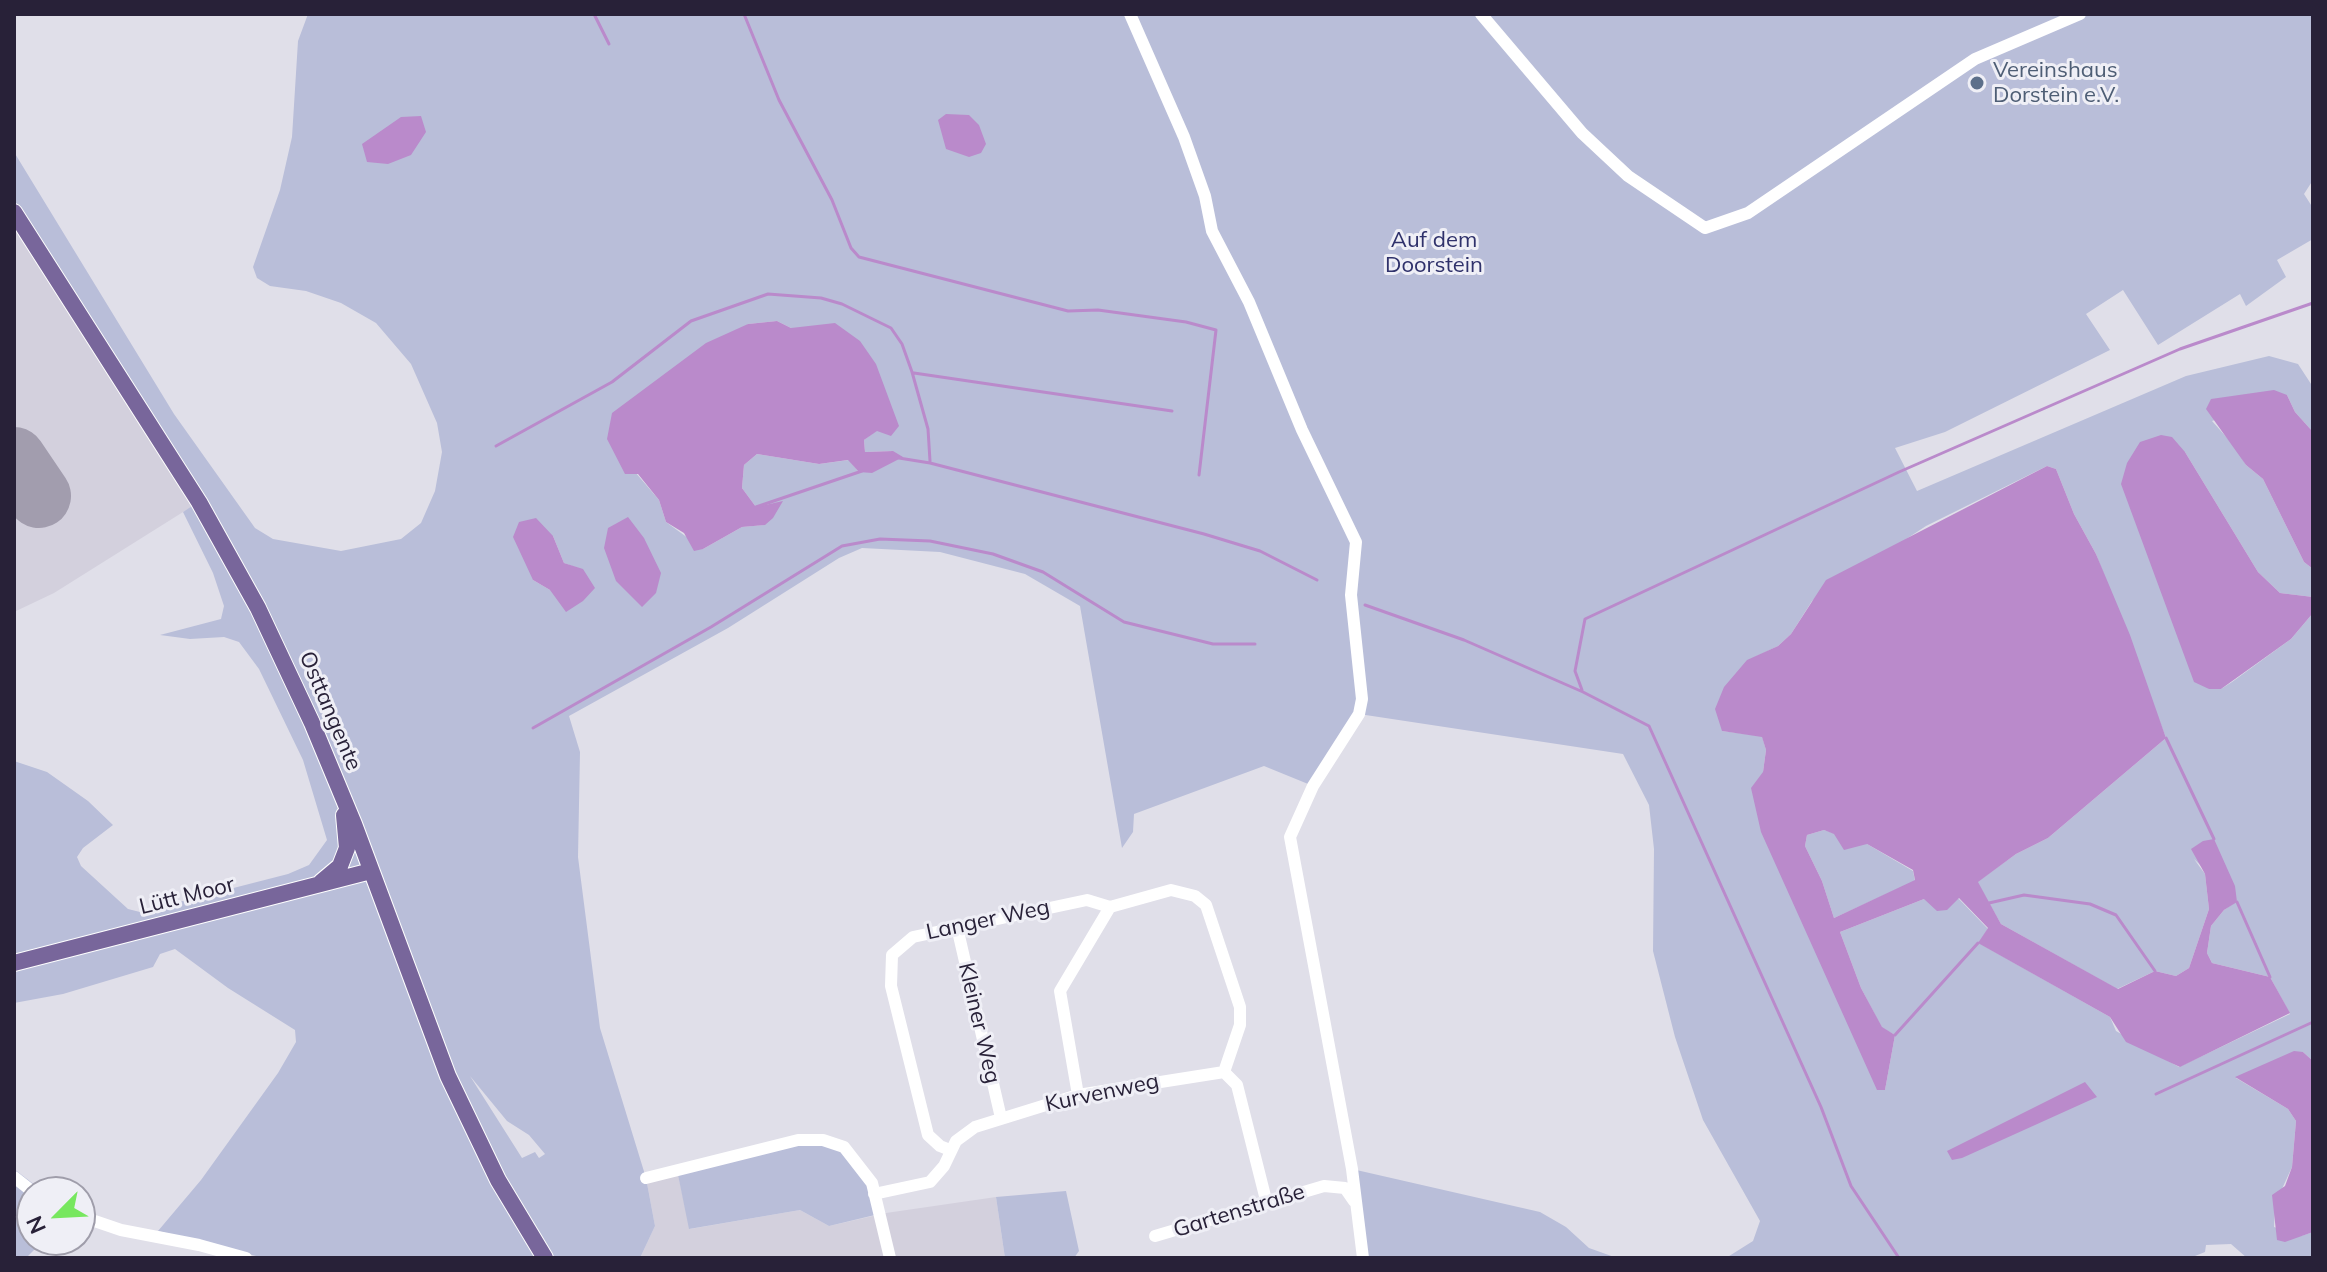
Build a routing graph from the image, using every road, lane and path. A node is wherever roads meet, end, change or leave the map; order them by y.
1 (1130, 14) edge
2 (1481, 14) edge
3 (2080, 14) edge
4 (14, 212) edge
5 (342, 795) junction
6 (371, 871) junction
7 (317, 885) junction
8 (1110, 907) junction
9 (957, 927) junction
10 (14, 963) edge
11 (1224, 1072) junction
12 (1078, 1095) junction
13 (1001, 1118) junction
14 (950, 1150) junction
15 (646, 1178) dead end
16 (874, 1194) junction
17 (1266, 1200) junction
18 (1354, 1201) junction
19 (96, 1221) edge
20 (1155, 1236) dead end
21 (246, 1258) edge
22 (545, 1258) edge
23 (890, 1258) edge
24 (1363, 1258) edge

1 - 18 street
2 - 3 street
4 - 5 main road, Osttangente
5 - 6 main road, Osttangente
5 - 7 main road
6 - 7 main road, Lütt Moor
6 - 22 main road, Osttangente
7 - 10 main road, Lütt Moor
8 - 9 street, Langer Weg
8 - 11 street, Langer Weg
8 - 12 street
9 - 13 street, Kleiner Weg
9 - 14 street, Langer Weg
11 - 12 street, Kurvenweg
11 - 17 street
12 - 13 street, Kurvenweg
13 - 14 street, Kurvenweg
14 - 16 street, Kurvenweg
15 - 16 street
16 - 23 street
17 - 18 street, Gartenstraße
17 - 20 street, Gartenstraße
18 - 24 street
19 - 21 street

